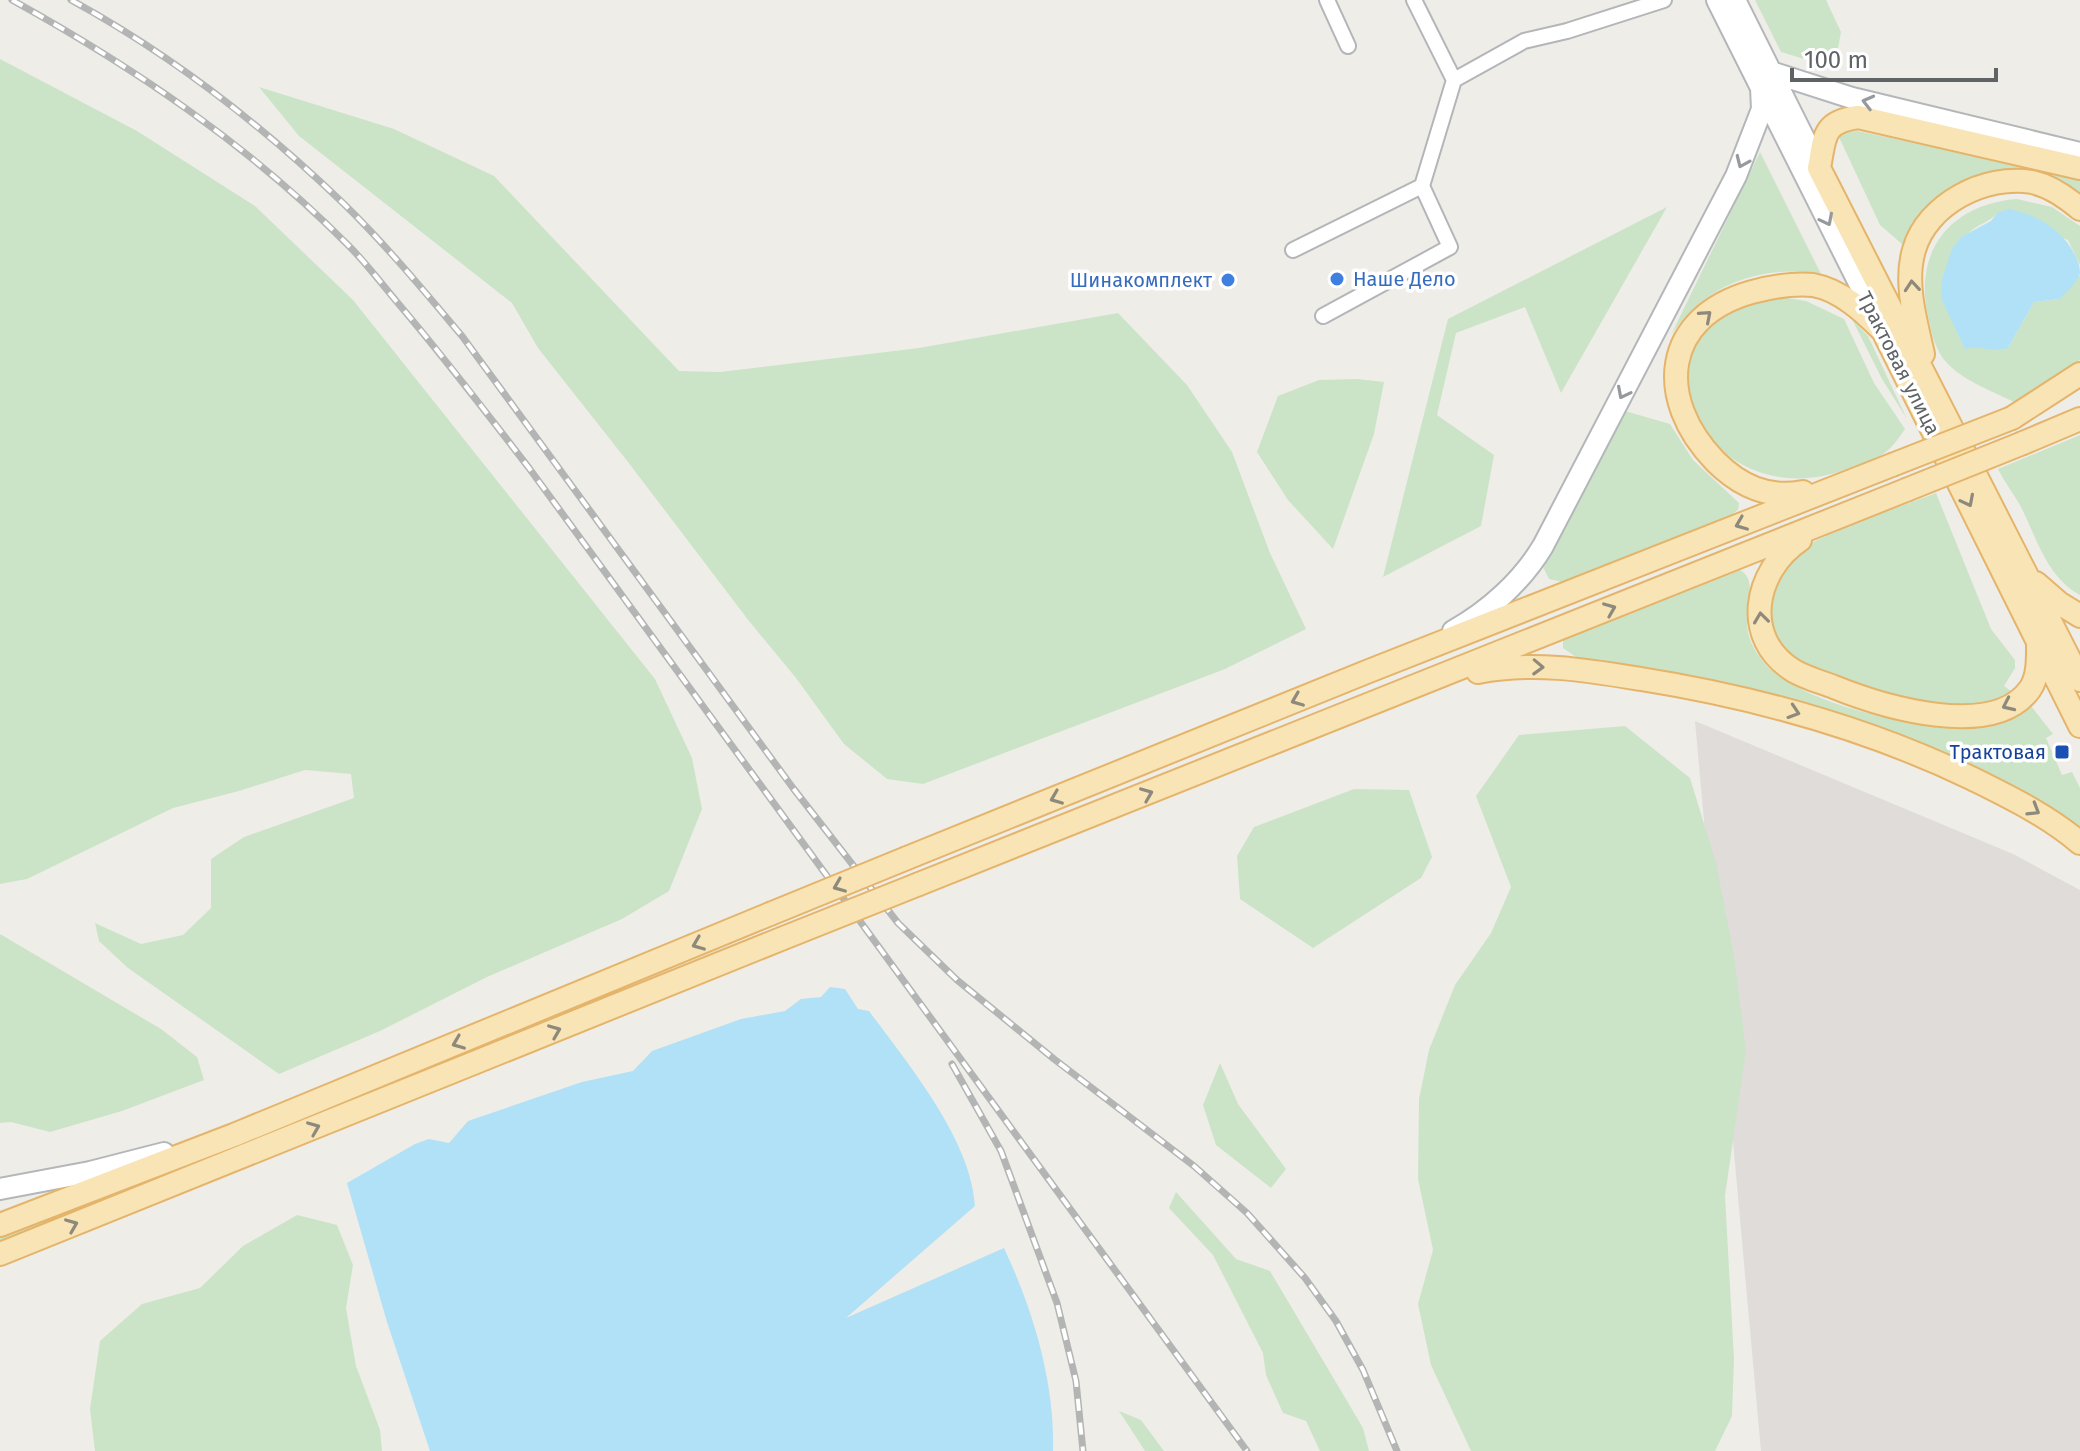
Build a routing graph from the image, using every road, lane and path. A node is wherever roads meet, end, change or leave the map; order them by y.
1 (1327, 0) edge
2 (1414, 0) edge
3 (1664, 0) edge
4 (1717, 0) edge
5 (1735, 0) edge
6 (1348, 46) dead end
7 (1454, 80) junction
8 (1766, 80) junction
9 (2080, 153) edge
10 (1819, 168) junction
11 (2080, 168) edge
12 (1422, 186) junction
13 (2080, 209) edge
14 (1293, 250) dead end
15 (1323, 316) dead end
16 (1883, 331) junction
17 (2080, 374) edge
18 (1933, 390) junction
19 (2080, 391) edge
20 (2012, 418) junction
21 (2080, 419) edge
22 (1892, 465) junction
23 (1906, 490) junction
24 (2028, 575) junction
25 (2080, 616) edge
26 (2038, 641) junction
27 (1369, 671) junction
28 (2080, 680) edge
29 (1381, 701) junction
30 (2080, 726) edge
31 (2080, 843) edge
32 (234, 1135) junction
33 (0, 1189) edge
34 (0, 1225) edge
35 (0, 1254) edge

1 - 6 street
2 - 7 street
3 - 7 street
4 - 8 main road, Трактовая улица
5 - 8 main road, Трактовая улица
7 - 12 street
9 -> 8 main road
8 - 10 main road, Трактовая улица
8 -> 16 main road, Трактовая улица
8 -> 27 main road
10 - 11 main road
10 - 18 main road, Трактовая улица
12 - 14 street
12 - 15 street
18 -> 13 main road
22 -> 16 main road
16 -> 26 main road, Трактовая улица
17 - 20 main road
18 - 24 main road, Трактовая улица
19 - 20 main road
20 - 22 main road, bridge
21 - 23 main road, bridge
22 -> 27 main road
26 -> 23 main road
29 -> 23 main road
24 - 25 main road
24 - 28 main road, Трактовая улица
26 - 30 main road, Трактовая улица
27 -> 32 main road, bridge
29 -> 31 main road
35 -> 29 main road, bridge
32 - 33 main road
32 - 34 main road

